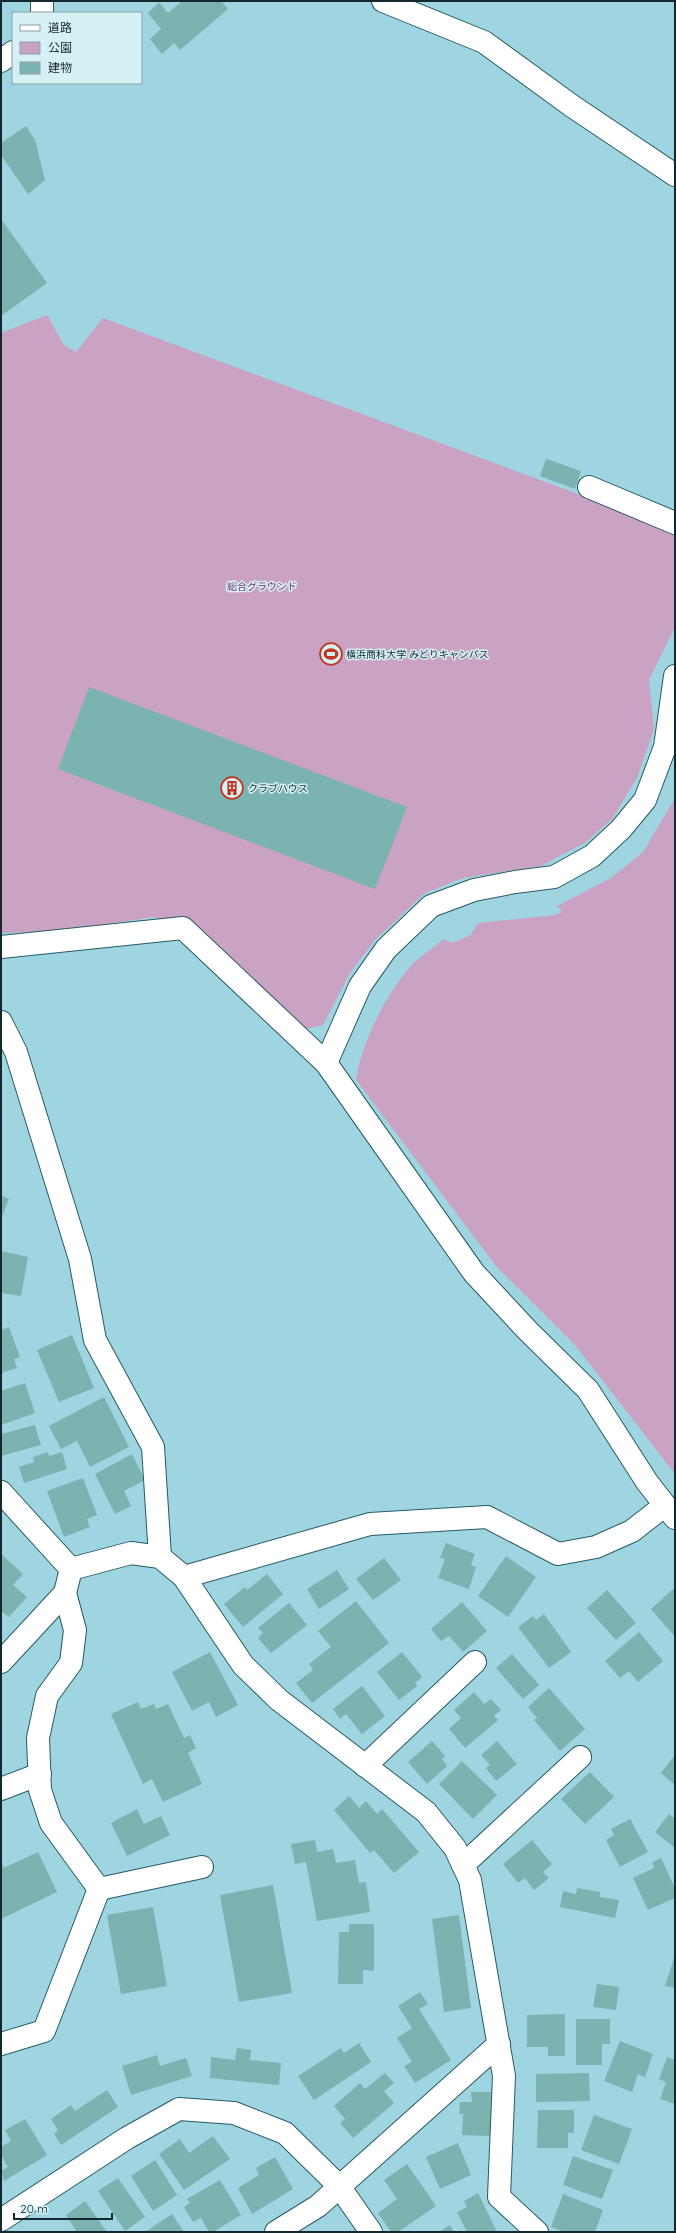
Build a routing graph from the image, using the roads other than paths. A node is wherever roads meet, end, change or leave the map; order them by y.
1 (42, 1) edge
2 (383, 1) edge
3 (42, 12) edge
4 (12, 53) edge
5 (1, 61) edge
6 (675, 174) edge
7 (589, 487) dead end
8 (675, 524) edge
9 (675, 676) edge
10 (1, 948) edge
11 (1, 1022) edge
12 (326, 1063) junction
13 (1, 1492) edge
14 (670, 1512) edge
15 (160, 1557) junction
16 (71, 1569) junction
17 (184, 1577) junction
18 (65, 1592) junction
19 (1, 1662) edge
20 (475, 1662) dead end
21 (580, 1757) dead end
22 (365, 1766) junction
23 (40, 1774) junction
24 (1, 1789) edge
25 (463, 1865) junction
26 (202, 1867) dead end
27 (99, 1889) junction
28 (1, 2044) edge
29 (499, 2044) junction
30 (339, 2186) junction
31 (1, 2220) edge
32 (276, 2232) edge
33 (371, 2232) edge
34 (537, 2232) edge

1 - 3 street
2 - 6 street
4 - 5 street
7 - 8 street
9 - 12 street
10 - 12 street
11 - 15 street
12 - 14 street
13 - 16 street
14 - 17 street
15 - 16 street
15 - 17 street
16 - 18 street
17 - 22 street
18 - 19 street
18 - 23 street
20 - 22 street
21 - 25 street
22 - 25 street
23 - 24 street
23 - 27 street
25 - 29 street
26 - 27 street
27 - 28 street
29 - 30 street
29 - 34 street
30 - 31 street
30 - 32 street
30 - 33 street

